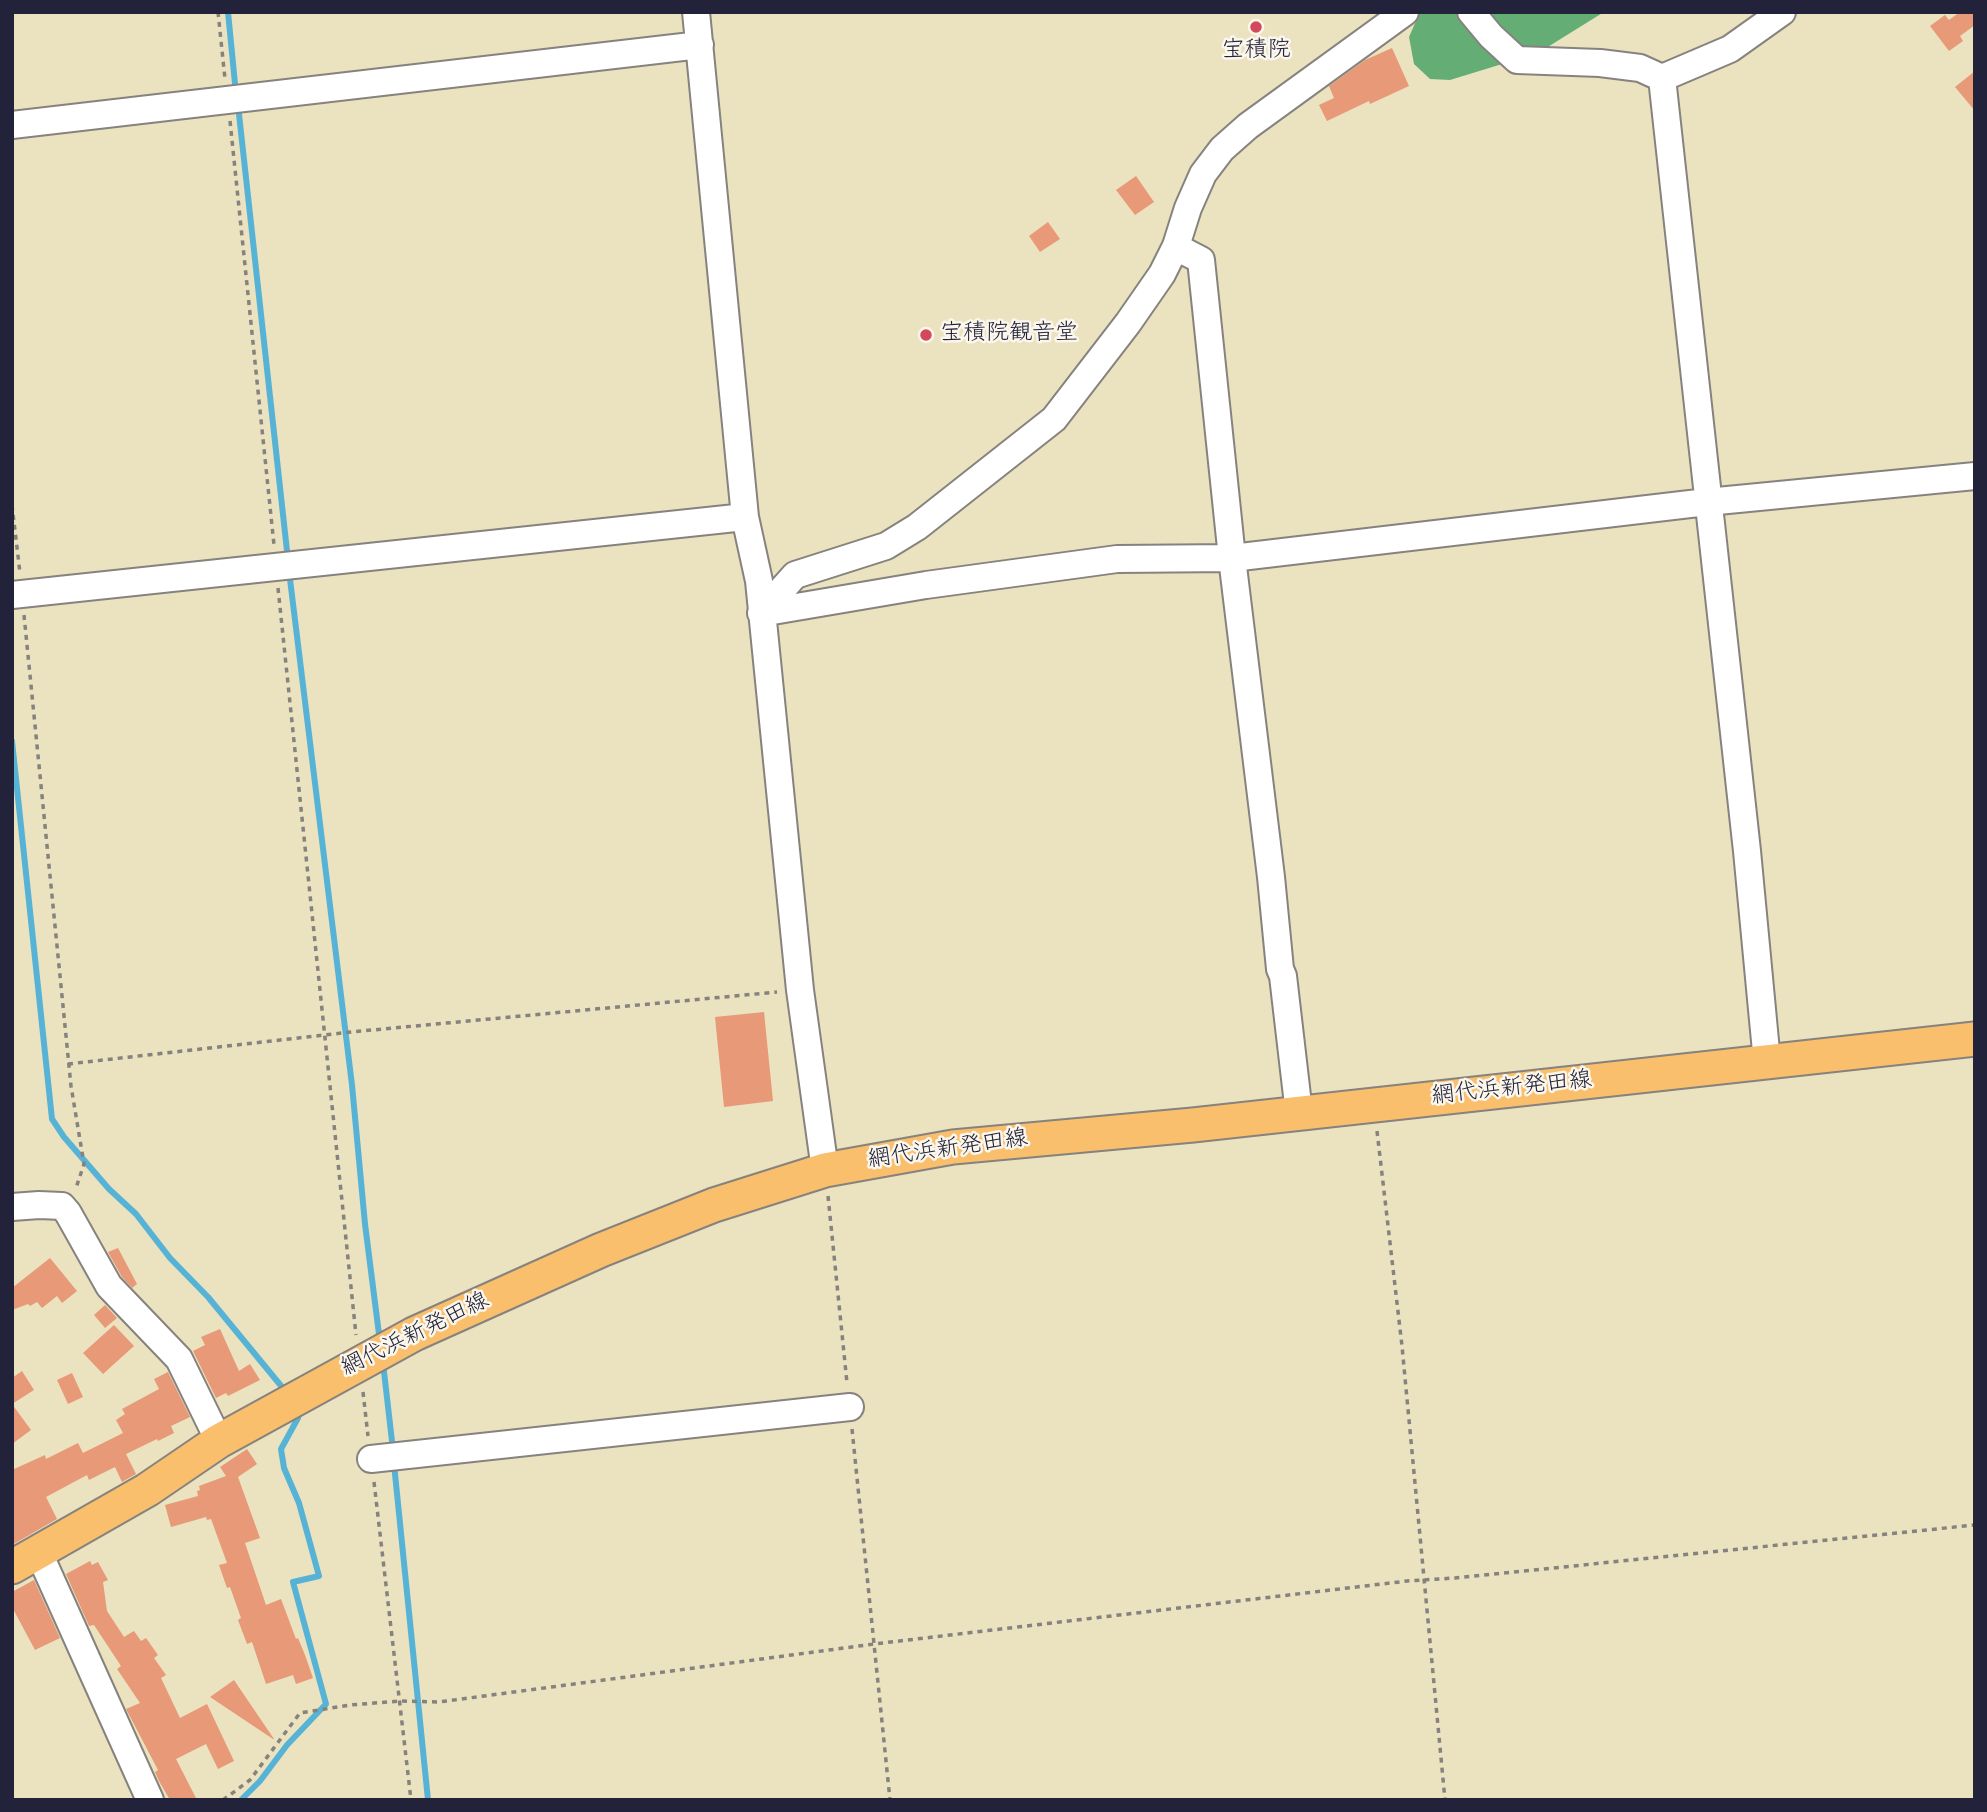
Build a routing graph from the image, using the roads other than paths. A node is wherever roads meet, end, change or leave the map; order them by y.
1 (696, 12) edge
2 (1405, 12) edge
3 (1471, 12) edge
4 (1782, 12) edge
5 (700, 45) junction
6 (1662, 78) junction
7 (12, 125) edge
8 (1176, 247) junction
9 (1975, 476) edge
10 (1707, 502) junction
11 (745, 517) junction
12 (1232, 558) junction
13 (17, 594) edge
14 (761, 613) junction
15 (1975, 1039) edge
16 (1767, 1062) junction
17 (1299, 1113) junction
18 (825, 1170) junction
19 (12, 1207) edge
20 (850, 1407) road end
21 (219, 1441) junction
22 (371, 1459) road end
23 (25, 1560) edge
24 (150, 1800) edge

1 - 5 street
2 - 8 street
3 - 6 street
4 - 6 street
5 - 7 street
5 - 11 street
6 - 10 street
8 - 12 street
8 - 14 street
9 - 10 street
10 - 12 street
10 - 16 street
11 - 13 street
11 - 14 street
12 - 14 street
12 - 17 street
14 - 18 street
15 - 16 main road, 網代浜新発田線
16 - 17 main road, 網代浜新発田線
17 - 18 main road, 網代浜新発田線
18 - 21 main road, 網代浜新発田線
19 - 21 street
20 - 22 street
21 - 23 main road, 網代浜新発田線
23 - 24 street

